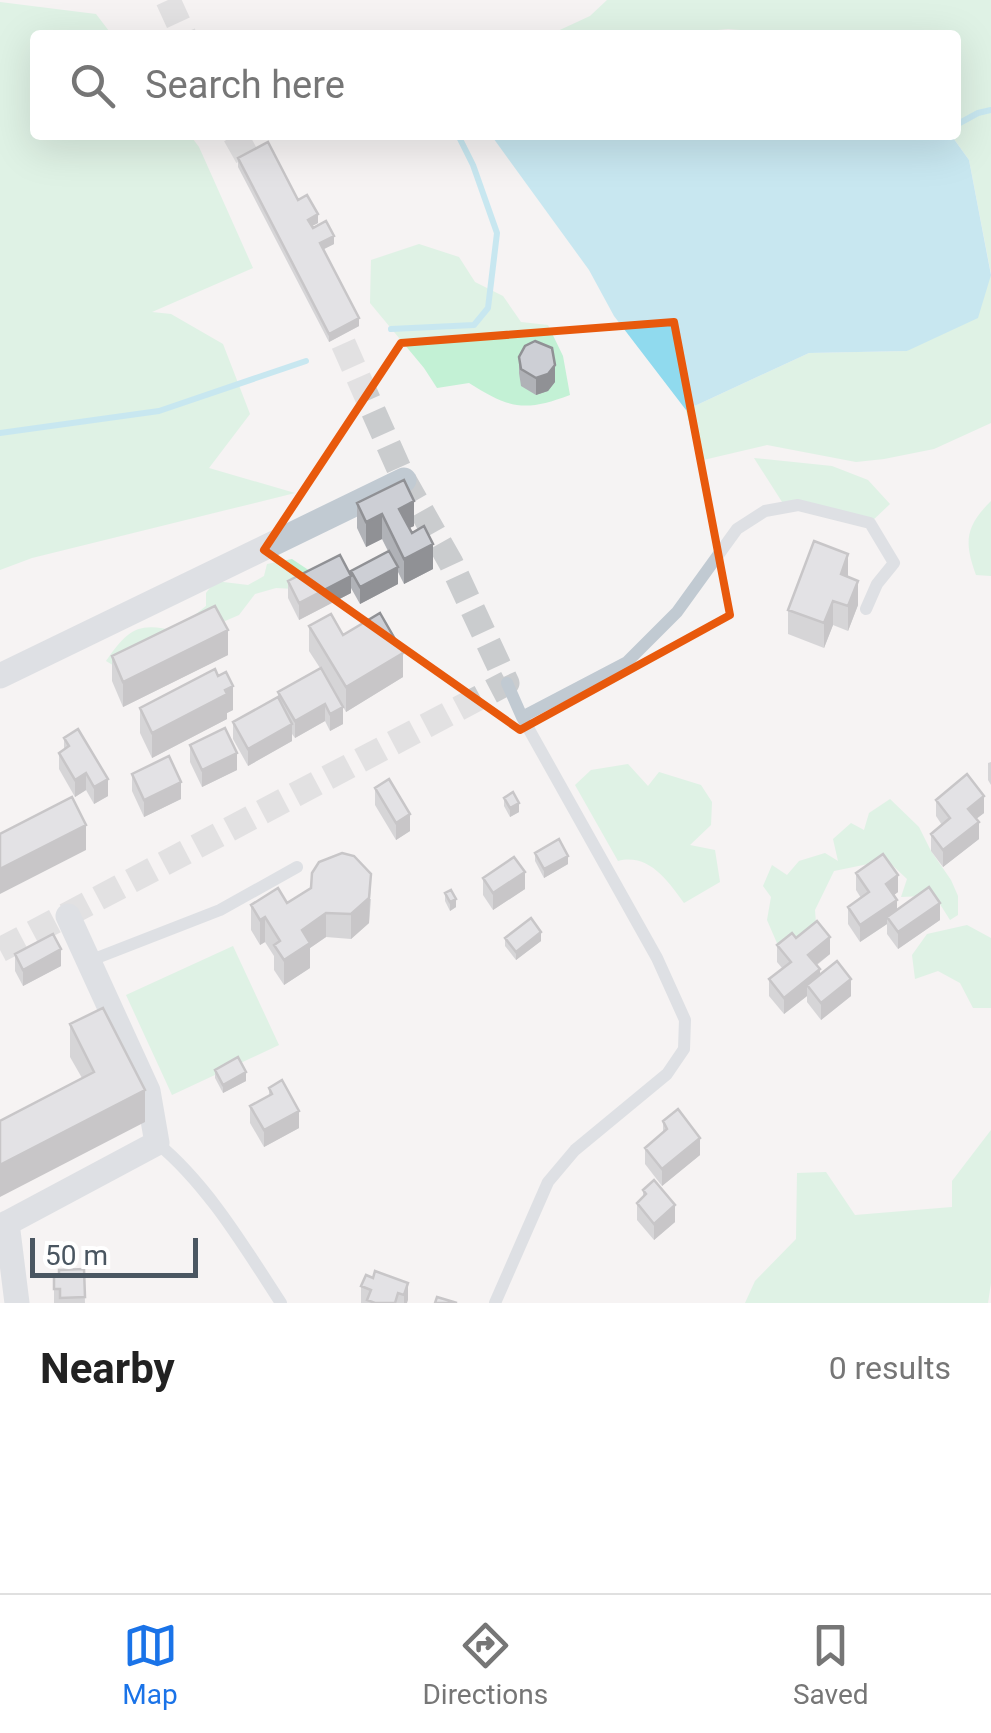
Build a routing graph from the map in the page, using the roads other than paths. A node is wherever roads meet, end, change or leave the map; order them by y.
1 (404, 480) edge
2 (866, 609) dead end
3 (0, 676) edge
4 (507, 683) dead end
5 (522, 717) junction
6 (298, 867) dead end
7 (68, 916) dead end
8 (88, 961) junction
9 (158, 1142) junction
10 (4, 1225) edge
11 (17, 1303) edge
12 (281, 1303) edge
13 (495, 1303) edge

1 - 3 street
2 - 5 lane
4 - 5 lane
5 - 13 lane
6 - 8 lane
7 - 8 street
8 - 9 street
9 - 10 street
9 - 12 lane
10 - 11 street

